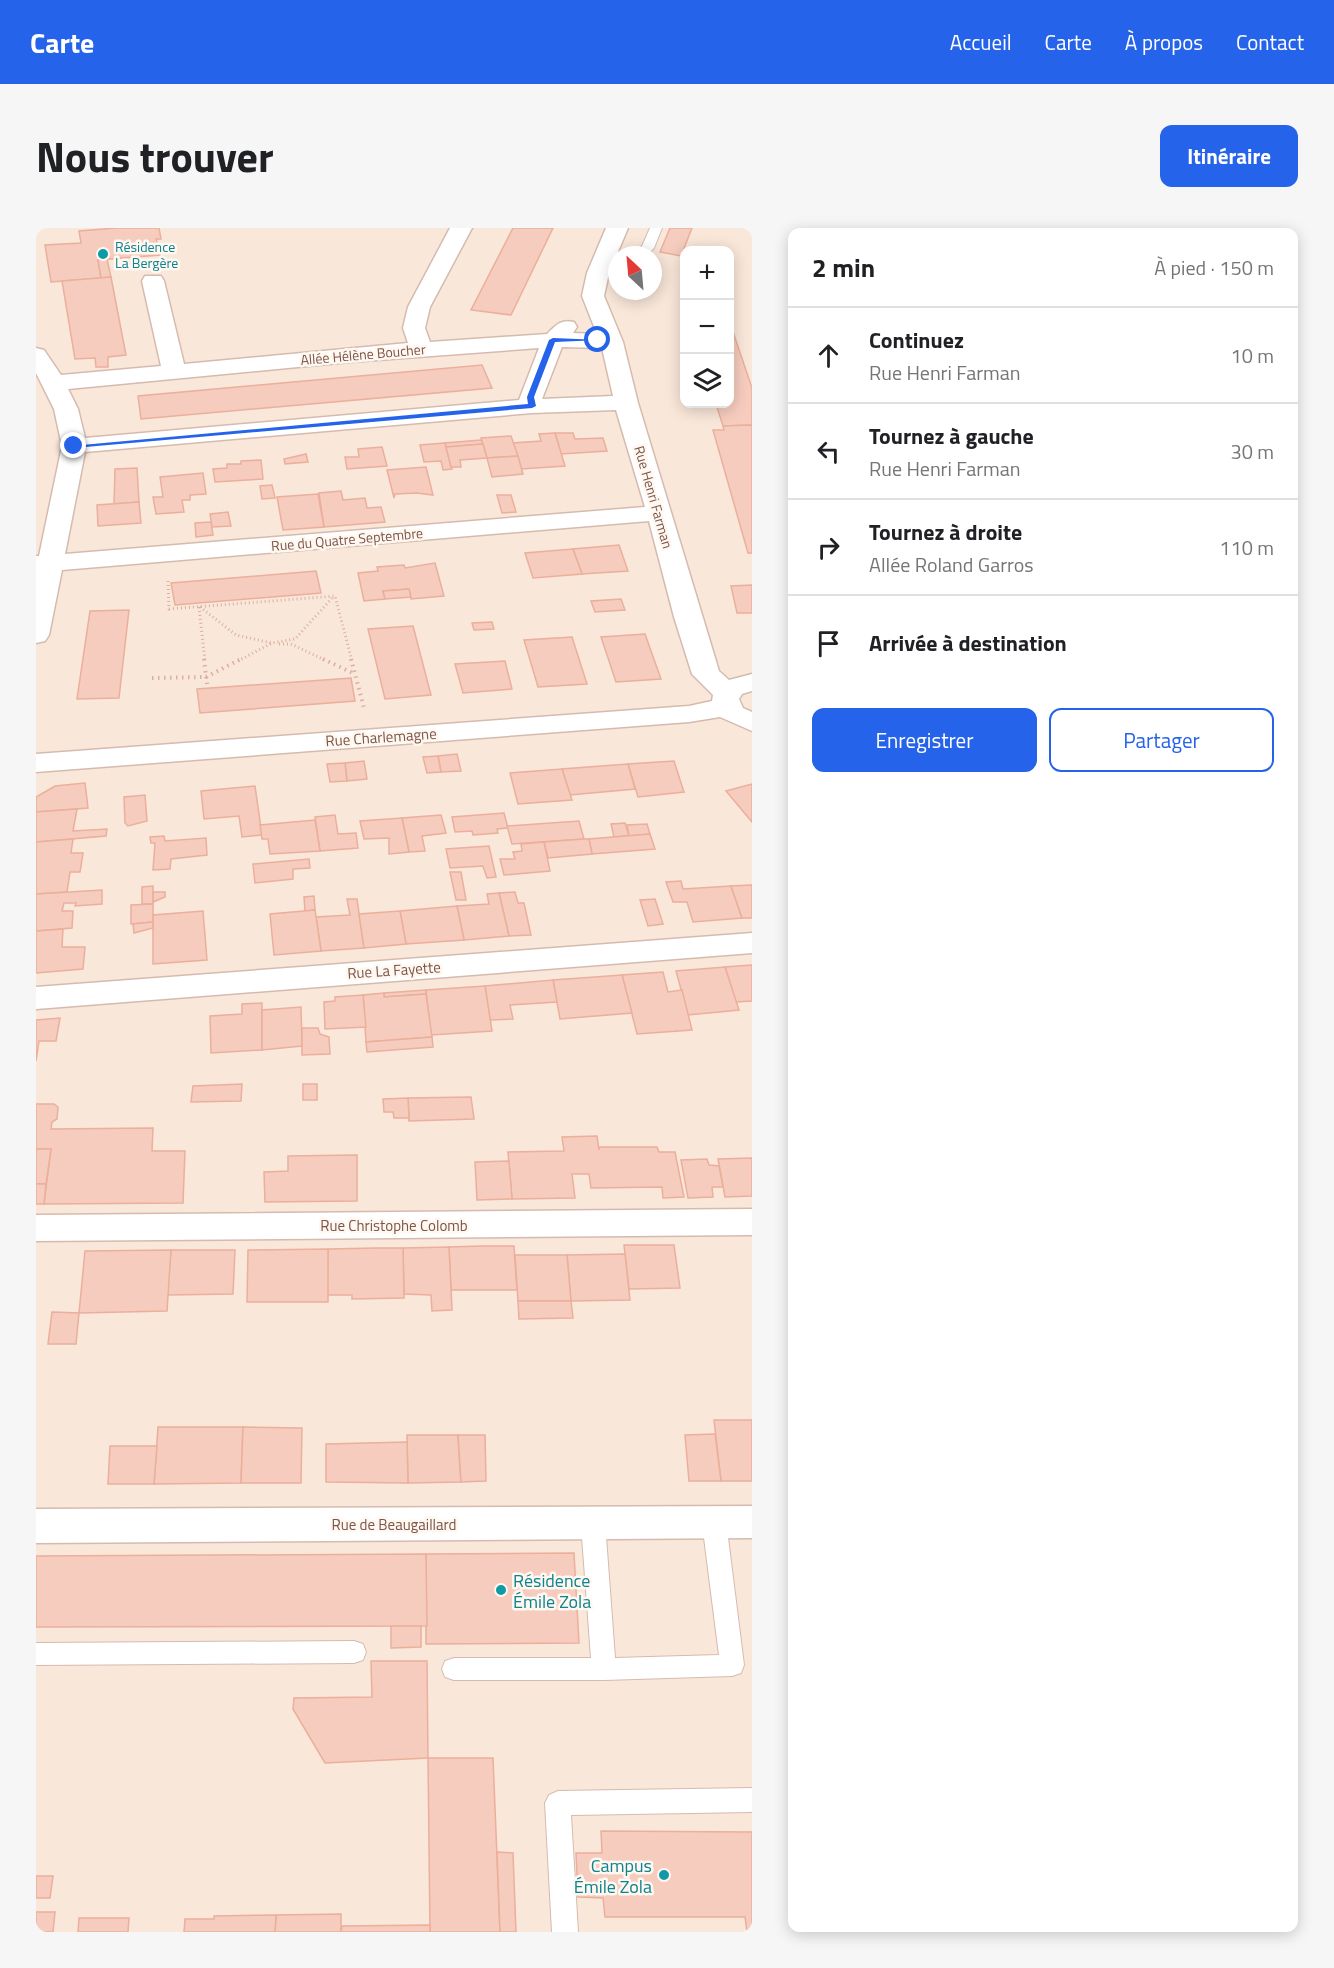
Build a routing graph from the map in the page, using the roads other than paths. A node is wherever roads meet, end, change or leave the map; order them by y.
1 (461, 228) edge
2 (617, 228) edge
3 (656, 228) edge
4 (613, 246) edge
5 (649, 246) edge
6 (608, 271) edge
7 (153, 281) dead end
8 (593, 296) junction
9 (553, 340) junction
10 (612, 342) junction
11 (422, 349) junction
12 (36, 355) edge
13 (174, 371) junction
14 (47, 379) edge
15 (626, 403) junction
16 (532, 406) junction
17 (74, 446) junction
18 (658, 513) junction
19 (44, 564) edge
20 (36, 634) edge
21 (738, 691) edge
22 (752, 723) edge
23 (36, 763) edge
24 (752, 943) edge
25 (36, 998) edge
26 (752, 1222) edge
27 (36, 1228) edge
28 (714, 1522) junction
29 (752, 1522) edge
30 (593, 1523) junction
31 (36, 1526) edge
32 (354, 1652) dead end
33 (36, 1654) edge
34 (454, 1669) dead end
35 (604, 1669) junction
36 (752, 1800) edge
37 (565, 1932) edge

1 - 11 street
2 - 4 street
3 - 5 lane
6 - 8 street
7 - 13 street
8 - 9 street
8 - 10 street, Rue Henri Farman
9 - 10 street
9 - 11 street, Allée Hélène Boucher
9 - 16 street
10 - 15 street, Rue Henri Farman
11 - 13 street, Allée Hélène Boucher
12 - 14 street
13 - 14 street, Allée Hélène Boucher
14 - 17 street
15 - 16 street
15 - 18 street, Rue Henri Farman
16 - 17 street
17 - 19 street
18 - 19 street, Rue du Quatre Septembre
18 - 21 street, Rue Henri Farman
19 - 20 street
21 - 22 street, Rue Henri Farman
21 - 23 street, Rue Charlemagne
24 - 25 street, Rue La Fayette
26 - 27 street, Rue Christophe Colomb
28 - 29 street, Rue de Beaugaillard
28 - 30 street, Rue de Beaugaillard
28 - 35 lane
30 - 31 street, Rue de Beaugaillard
30 - 35 lane
32 - 33 lane
34 - 35 lane
36 - 37 lane

